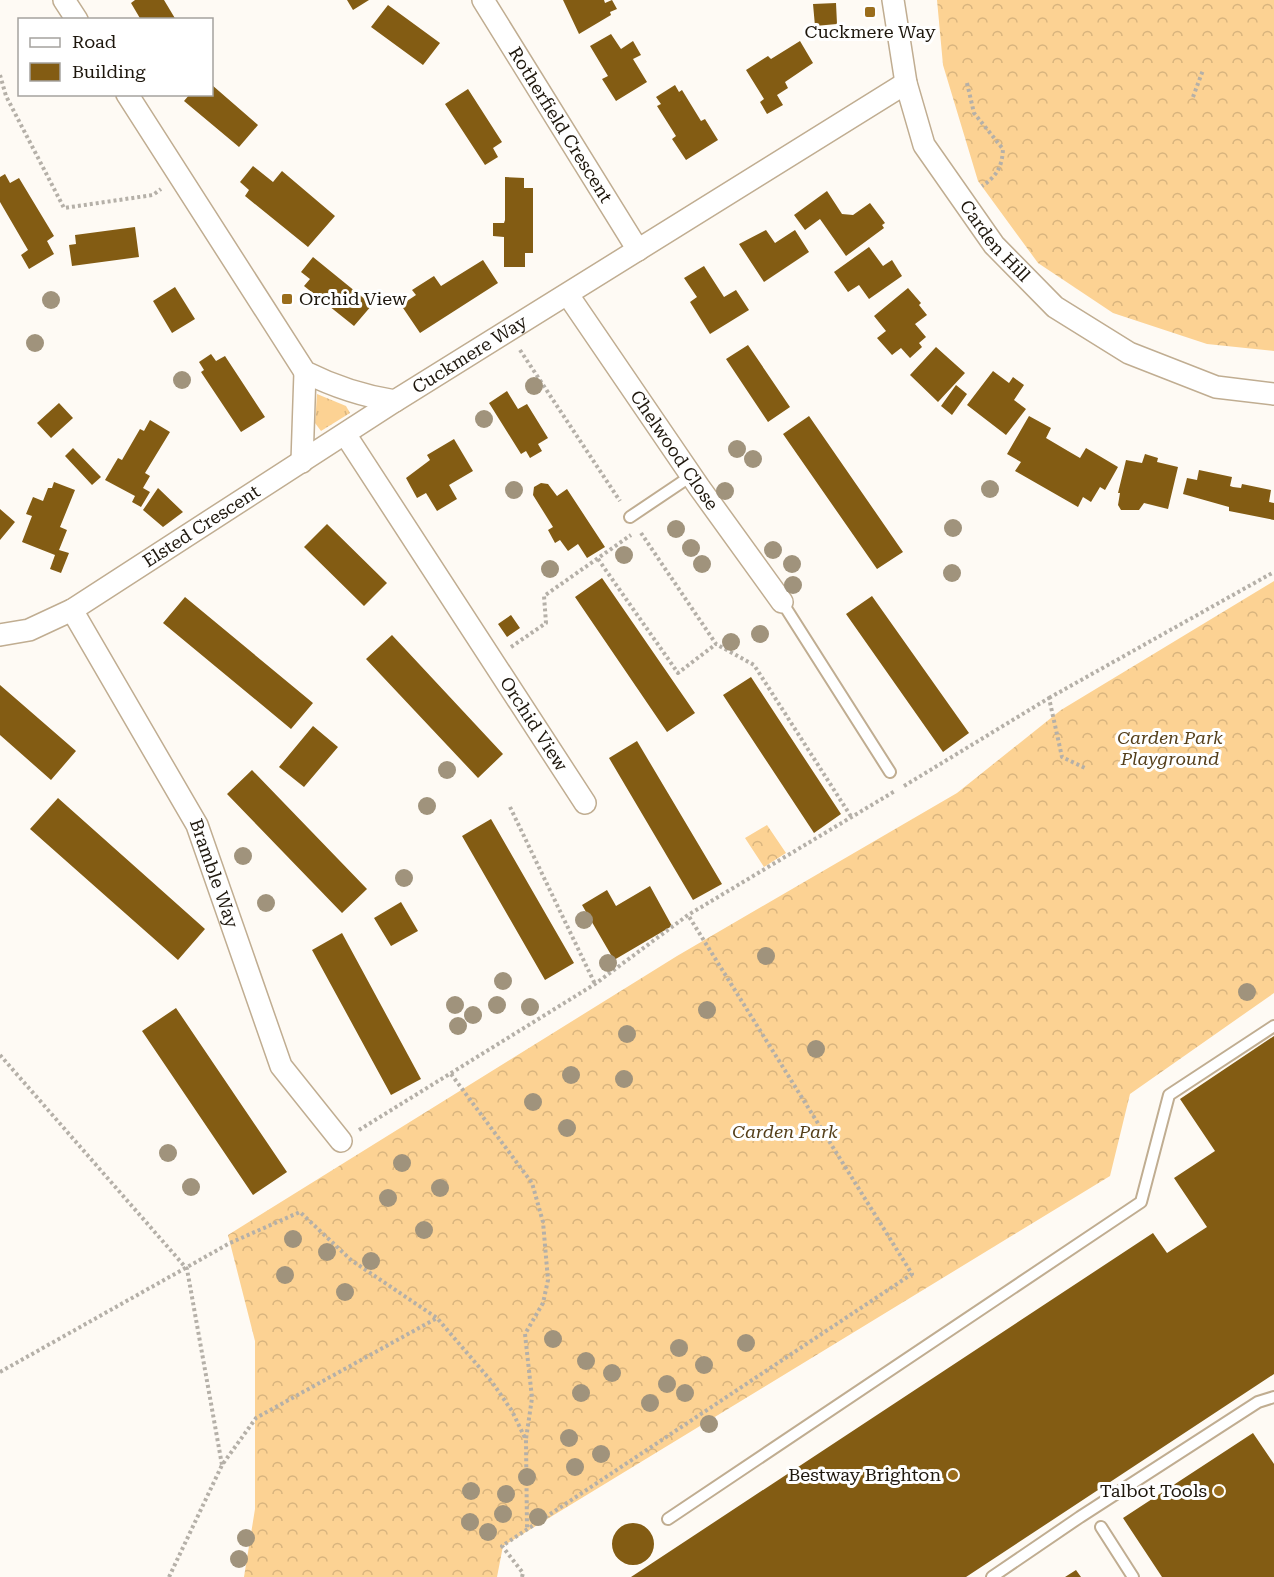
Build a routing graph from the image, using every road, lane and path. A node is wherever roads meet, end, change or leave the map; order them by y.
1 (64, 0) edge
2 (483, 0) edge
3 (894, 0) edge
4 (76, 18) edge
5 (1203, 70) dead end
6 (0, 75) edge
7 (906, 83) junction
8 (967, 83) dead end
9 (127, 96) edge
10 (1193, 97) dead end
11 (159, 189) dead end
12 (961, 198) junction
13 (638, 249) junction
14 (568, 295) junction
15 (508, 332) junction
16 (305, 372) junction
17 (1274, 394) edge
18 (395, 401) junction
19 (345, 434) junction
20 (302, 462) junction
21 (691, 476) junction
22 (630, 517) joint
23 (598, 559) junction
24 (1274, 572) edge
25 (782, 602) joint
26 (72, 610) junction
27 (0, 635) edge
28 (716, 644) junction
29 (492, 661) junction
30 (1049, 698) junction
31 (1087, 769) dead end
32 (890, 772) dead end
33 (585, 803) dead end
34 (510, 807) dead end
35 (852, 818) junction
36 (688, 915) junction
37 (595, 984) junction
38 (1274, 1026) edge
39 (0, 1055) edge
40 (451, 1074) junction
41 (341, 1141) joint
42 (187, 1269) junction
43 (437, 1318) junction
44 (0, 1372) edge
45 (1274, 1397) edge
46 (526, 1440) junction
47 (222, 1465) junction
48 (668, 1519) dead end
49 (1101, 1527) dead end
50 (527, 1529) junction
51 (169, 1577) edge
52 (522, 1577) edge
53 (992, 1577) edge
54 (1133, 1577) edge

1 - 4 street
2 - 13 street, Rotherfield Crescent
3 - 7 street, Carden Hill
5 - 10 path
6 - 11 path
7 - 12 street, Carden Hill
7 - 13 street, Cuckmere Way
8 - 12 path
9 - 16 street
12 - 17 street, Carden Hill
13 - 14 street, Cuckmere Way
14 - 15 street, Cuckmere Way
14 - 21 street, Chelwood Close
15 - 18 street, Cuckmere Way
15 - 22 path
16 - 18 street, Cuckmere Way
16 - 20 street
18 - 19 street, Elsted Crescent
19 - 20 street, Elsted Crescent
19 - 29 street, Orchid View
20 - 26 street, Elsted Crescent
21 - 22 lane
21 - 25 street, Chelwood Close
23 - 28 path
23 - 28 path
23 - 29 path
24 - 30 path
25 - 32 lane
26 - 27 street, Elsted Crescent
26 - 41 street, Bramble Way
28 - 35 path
29 - 33 street, Orchid View
30 - 31 path
30 - 35 path
34 - 37 path
35 - 36 path
36 - 37 path
36 - 50 path
37 - 40 path
38 - 48 lane
39 - 42 path
40 - 41 path
40 - 46 path
42 - 43 path
42 - 44 path
42 - 47 path
43 - 46 path
43 - 47 path
45 - 53 lane
46 - 50 path
47 - 51 path
49 - 54 lane
50 - 52 path

